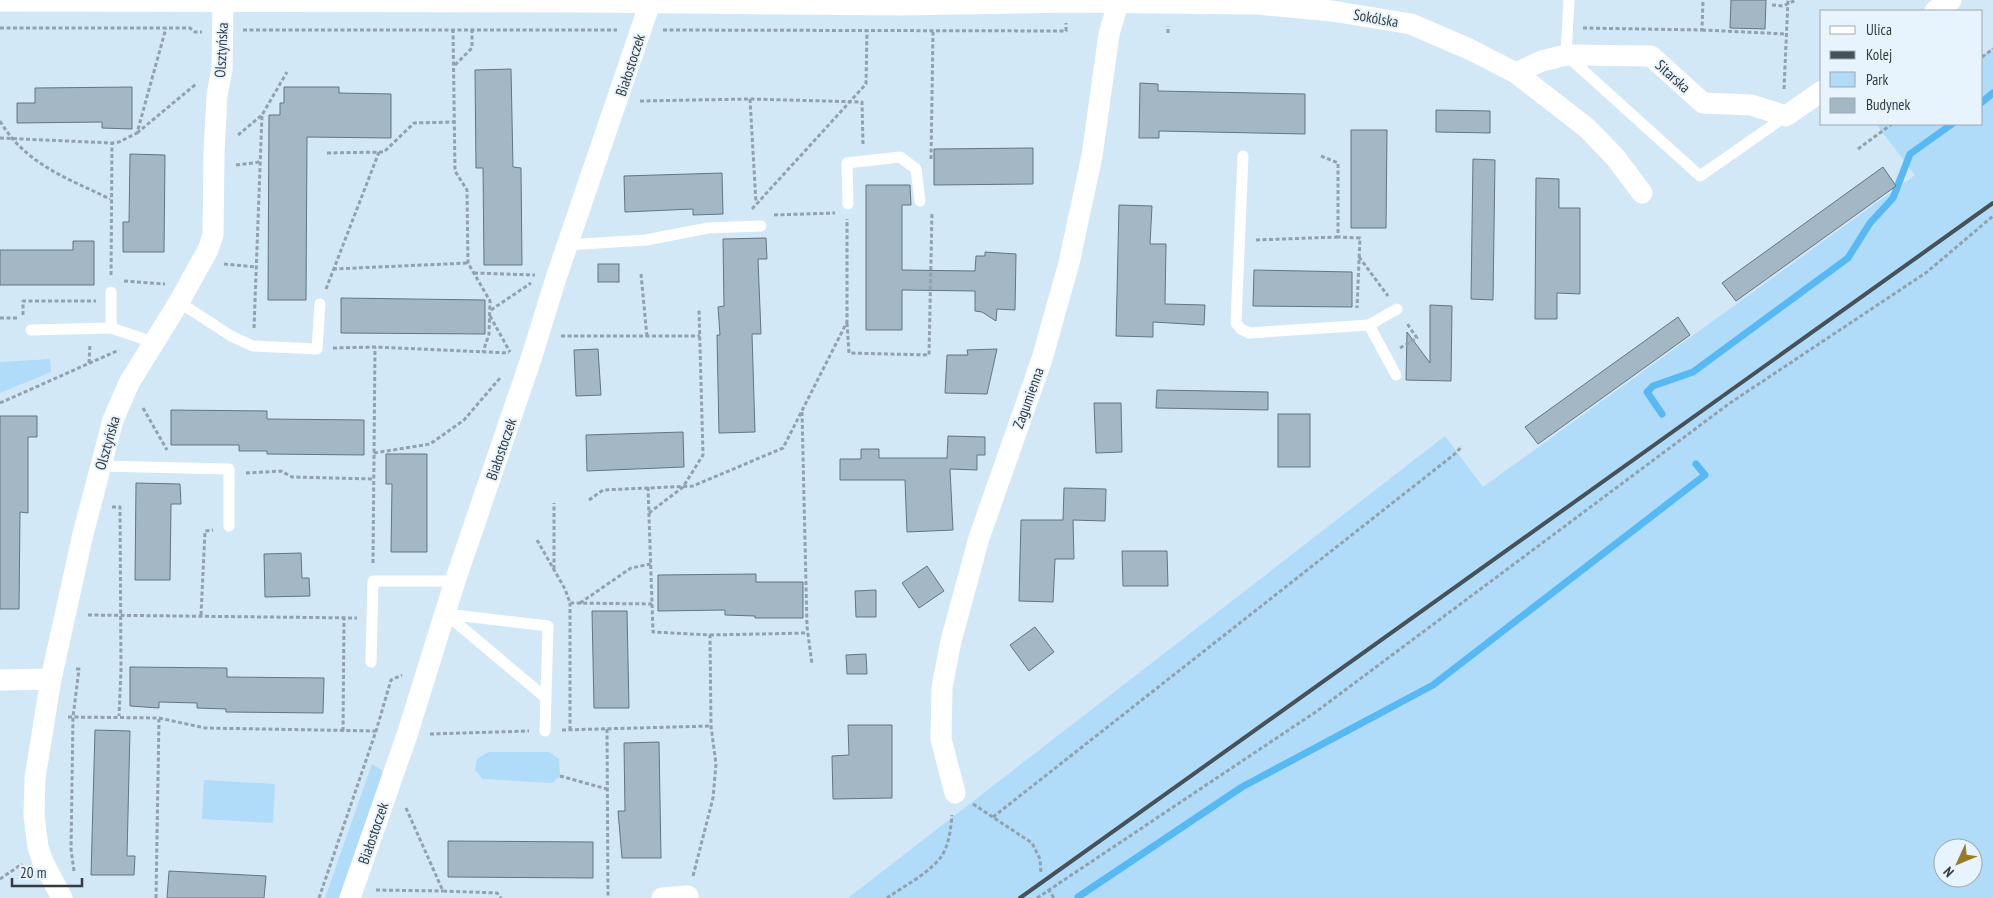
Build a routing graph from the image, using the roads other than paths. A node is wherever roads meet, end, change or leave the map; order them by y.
1 (1569, 0) edge
2 (1951, 0) edge
3 (0, 1) edge
4 (223, 1) edge
5 (650, 1) edge
6 (1119, 2) edge
7 (1936, 10) edge
8 (1566, 55) junction
9 (1516, 73) junction
10 (1820, 92) edge
11 (1786, 116) junction
12 (1244, 156) dead end
13 (1642, 192) dead end
14 (920, 201) dead end
15 (847, 208) road end
16 (761, 226) dead end
17 (567, 245) junction
18 (184, 294) junction
19 (111, 296) road end
20 (320, 304) road end
21 (1397, 309) dead end
22 (1369, 326) junction
23 (111, 328) junction
24 (31, 330) dead end
25 (149, 341) junction
26 (1396, 375) dead end
27 (100, 466) junction
28 (229, 526) road end
29 (455, 581) junction
30 (446, 614) junction
31 (371, 662) dead end
32 (51, 679) junction
33 (0, 680) edge
34 (546, 698) junction
35 (545, 731) dead end
36 (954, 793) road end
37 (352, 894) edge
38 (688, 896) road end
39 (62, 898) edge
40 (662, 898) edge

1 - 8 lane
2 - 7 street
3 - 4 street, Sokólska
4 - 5 street, Sokólska
4 - 18 street, Olsztyńska
5 - 6 street, Sokólska
5 - 17 street, Białostoczek
6 - 9 street, Sokólska
6 - 36 street, Zagumienna
8 - 9 street, Sitarska
8 - 11 street, Sitarska
8 - 11 lane
9 - 13 street, Sokólska
10 - 11 street
12 - 22 lane
14 - 15 lane
16 - 17 lane
17 - 29 street, Białostoczek
18 - 20 lane
18 - 25 street, Olsztyńska
19 - 23 lane
21 - 22 lane
22 - 26 lane
23 - 24 lane
23 - 25 lane
25 - 27 street, Olsztyńska
27 - 28 lane
27 - 32 street, Olsztyńska
29 - 30 street, Białostoczek
29 - 31 lane
30 - 34 lane
30 - 34 lane
30 - 37 street, Białostoczek
32 - 33 street
32 - 39 street, Olsztyńska
34 - 35 lane
38 - 40 street

